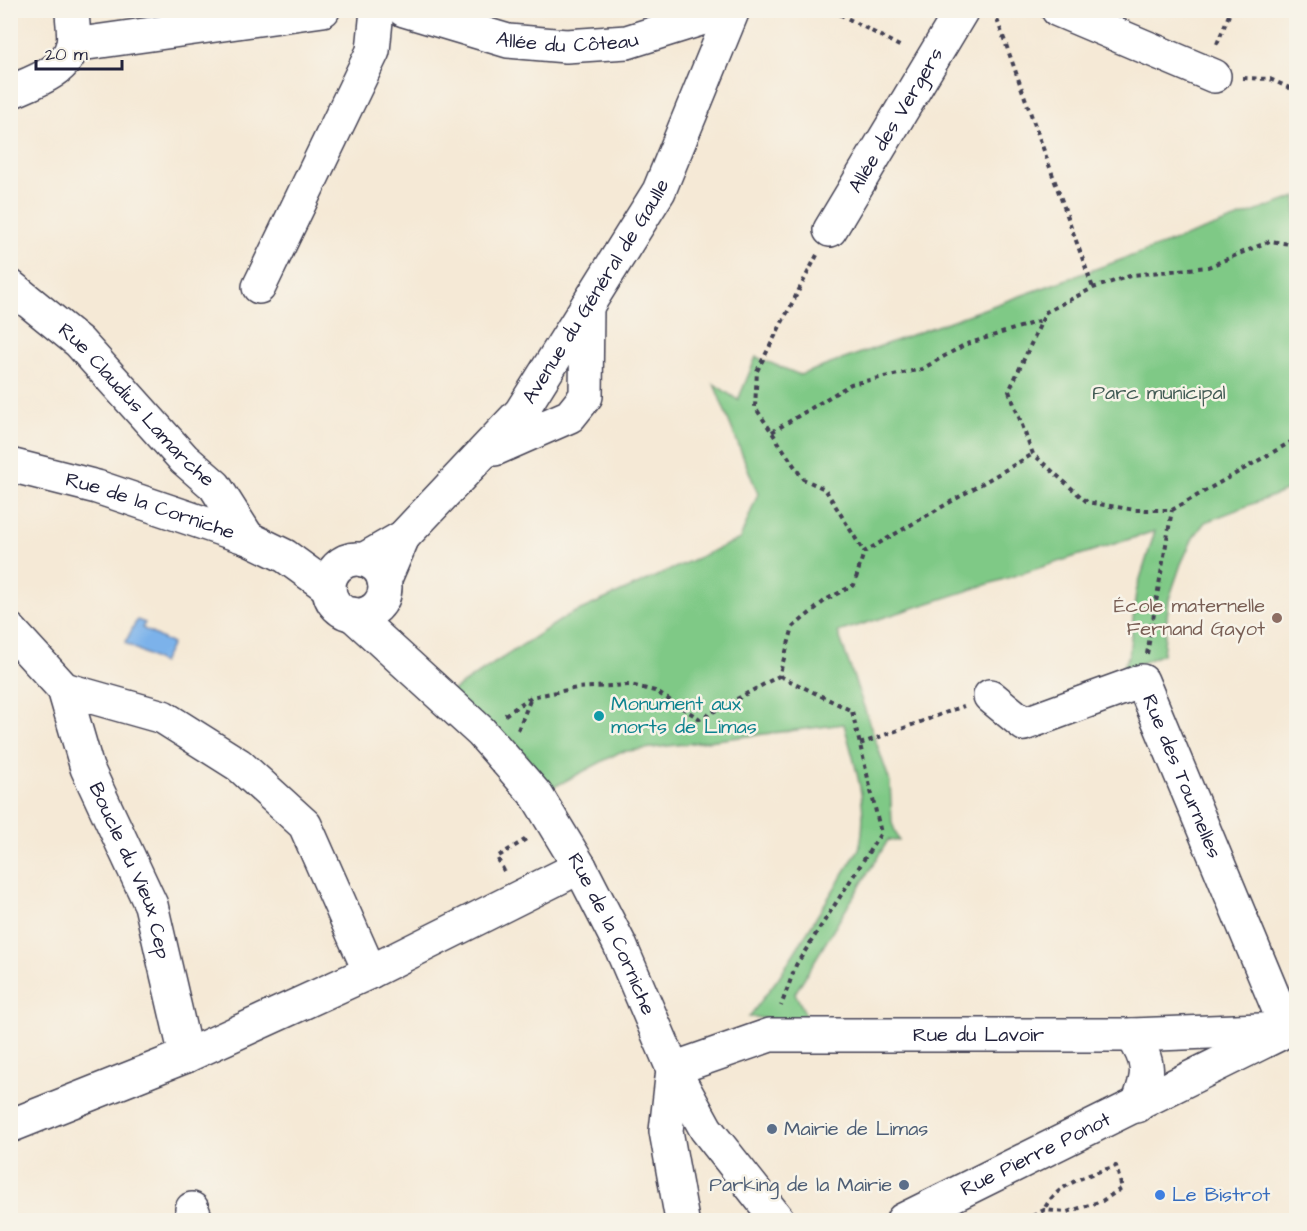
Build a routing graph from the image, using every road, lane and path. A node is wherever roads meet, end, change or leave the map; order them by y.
1 (72, 10) edge
2 (323, 10) edge
3 (377, 10) edge
4 (404, 10) edge
5 (731, 10) edge
6 (832, 10) edge
7 (963, 10) edge
8 (993, 10) edge
9 (1058, 10) edge
10 (73, 45) junction
11 (930, 65) junction
12 (1214, 76) joint
13 (1296, 91) edge
14 (10, 92) edge
15 (830, 230) joint
16 (1296, 245) edge
17 (10, 286) edge
18 (259, 287) dead end
19 (1093, 288) junction
20 (587, 306) junction
21 (1042, 320) junction
22 (772, 432) junction
23 (1296, 439) edge
24 (1033, 454) junction
25 (480, 456) junction
26 (10, 465) edge
27 (1172, 510) junction
28 (248, 538) junction
29 (864, 552) junction
30 (360, 578) junction
31 (10, 630) edge
32 (415, 670) junction
33 (779, 676) junction
34 (1142, 681) junction
35 (64, 689) junction
36 (983, 699) joint
37 (481, 732) junction
38 (860, 744) junction
39 (554, 821) junction
40 (580, 867) junction
41 (518, 900) junction
42 (370, 972) junction
43 (1292, 1027) edge
44 (770, 1035) junction
45 (1132, 1035) junction
46 (186, 1056) junction
47 (674, 1069) junction
48 (1137, 1106) junction
49 (10, 1126) edge
50 (1044, 1210) junction
51 (682, 1221) edge
52 (778, 1221) edge
53 (903, 1221) edge
54 (1025, 1221) edge

1 - 10 street
2 - 10 street
3 - 18 street
4 - 5 street, Allée du Côteau
5 - 20 street, Avenue du Général de Gaulle
6 - 11 path
7 - 11 street, Allée des Vergers
8 - 19 path
9 - 12 street
10 - 14 street
11 - 15 street, Allée des Vergers
12 - 13 path
15 - 22 path
16 - 19 path
17 - 28 street, Rue Claudius Lamarche
19 - 21 path
20 - 25 street, Avenue du Général de Gaulle
20 - 25 street
21 - 22 path
21 - 24 path
22 - 29 path
23 - 27 path
24 - 27 path
24 - 29 path
25 - 30 street, Avenue du Général de Gaulle
26 - 28 street, Rue de la Corniche
27 - 34 path
28 - 30 street, Rue de la Corniche
29 - 33 path
30 - 32 street, Rue de la Corniche
30 - 32 street, Rue de la Corniche
31 - 35 street, Boucle du Vieux Cep
32 - 37 street, Rue de la Corniche
33 - 37 path
33 - 38 path
34 - 36 street, Rue des Tournelles
34 - 43 street, Rue des Tournelles
35 - 42 street
35 - 46 street, Boucle du Vieux Cep
36 - 38 path
37 - 39 street, Rue de la Corniche
38 - 44 path
39 - 40 street, Rue de la Corniche
39 - 41 path
40 - 41 street
40 - 47 street, Rue de la Corniche
41 - 42 street
42 - 46 street
43 - 45 street, Rue du Lavoir
43 - 48 street, Rue Pierre Ponot
44 - 45 street, Rue du Lavoir
44 - 47 street, Rue du Lavoir
45 - 48 street
46 - 49 street
47 - 51 street
47 - 52 street, Rue de la Corniche
48 - 53 street, Rue Pierre Ponot
50 - 50 path
50 - 54 path

